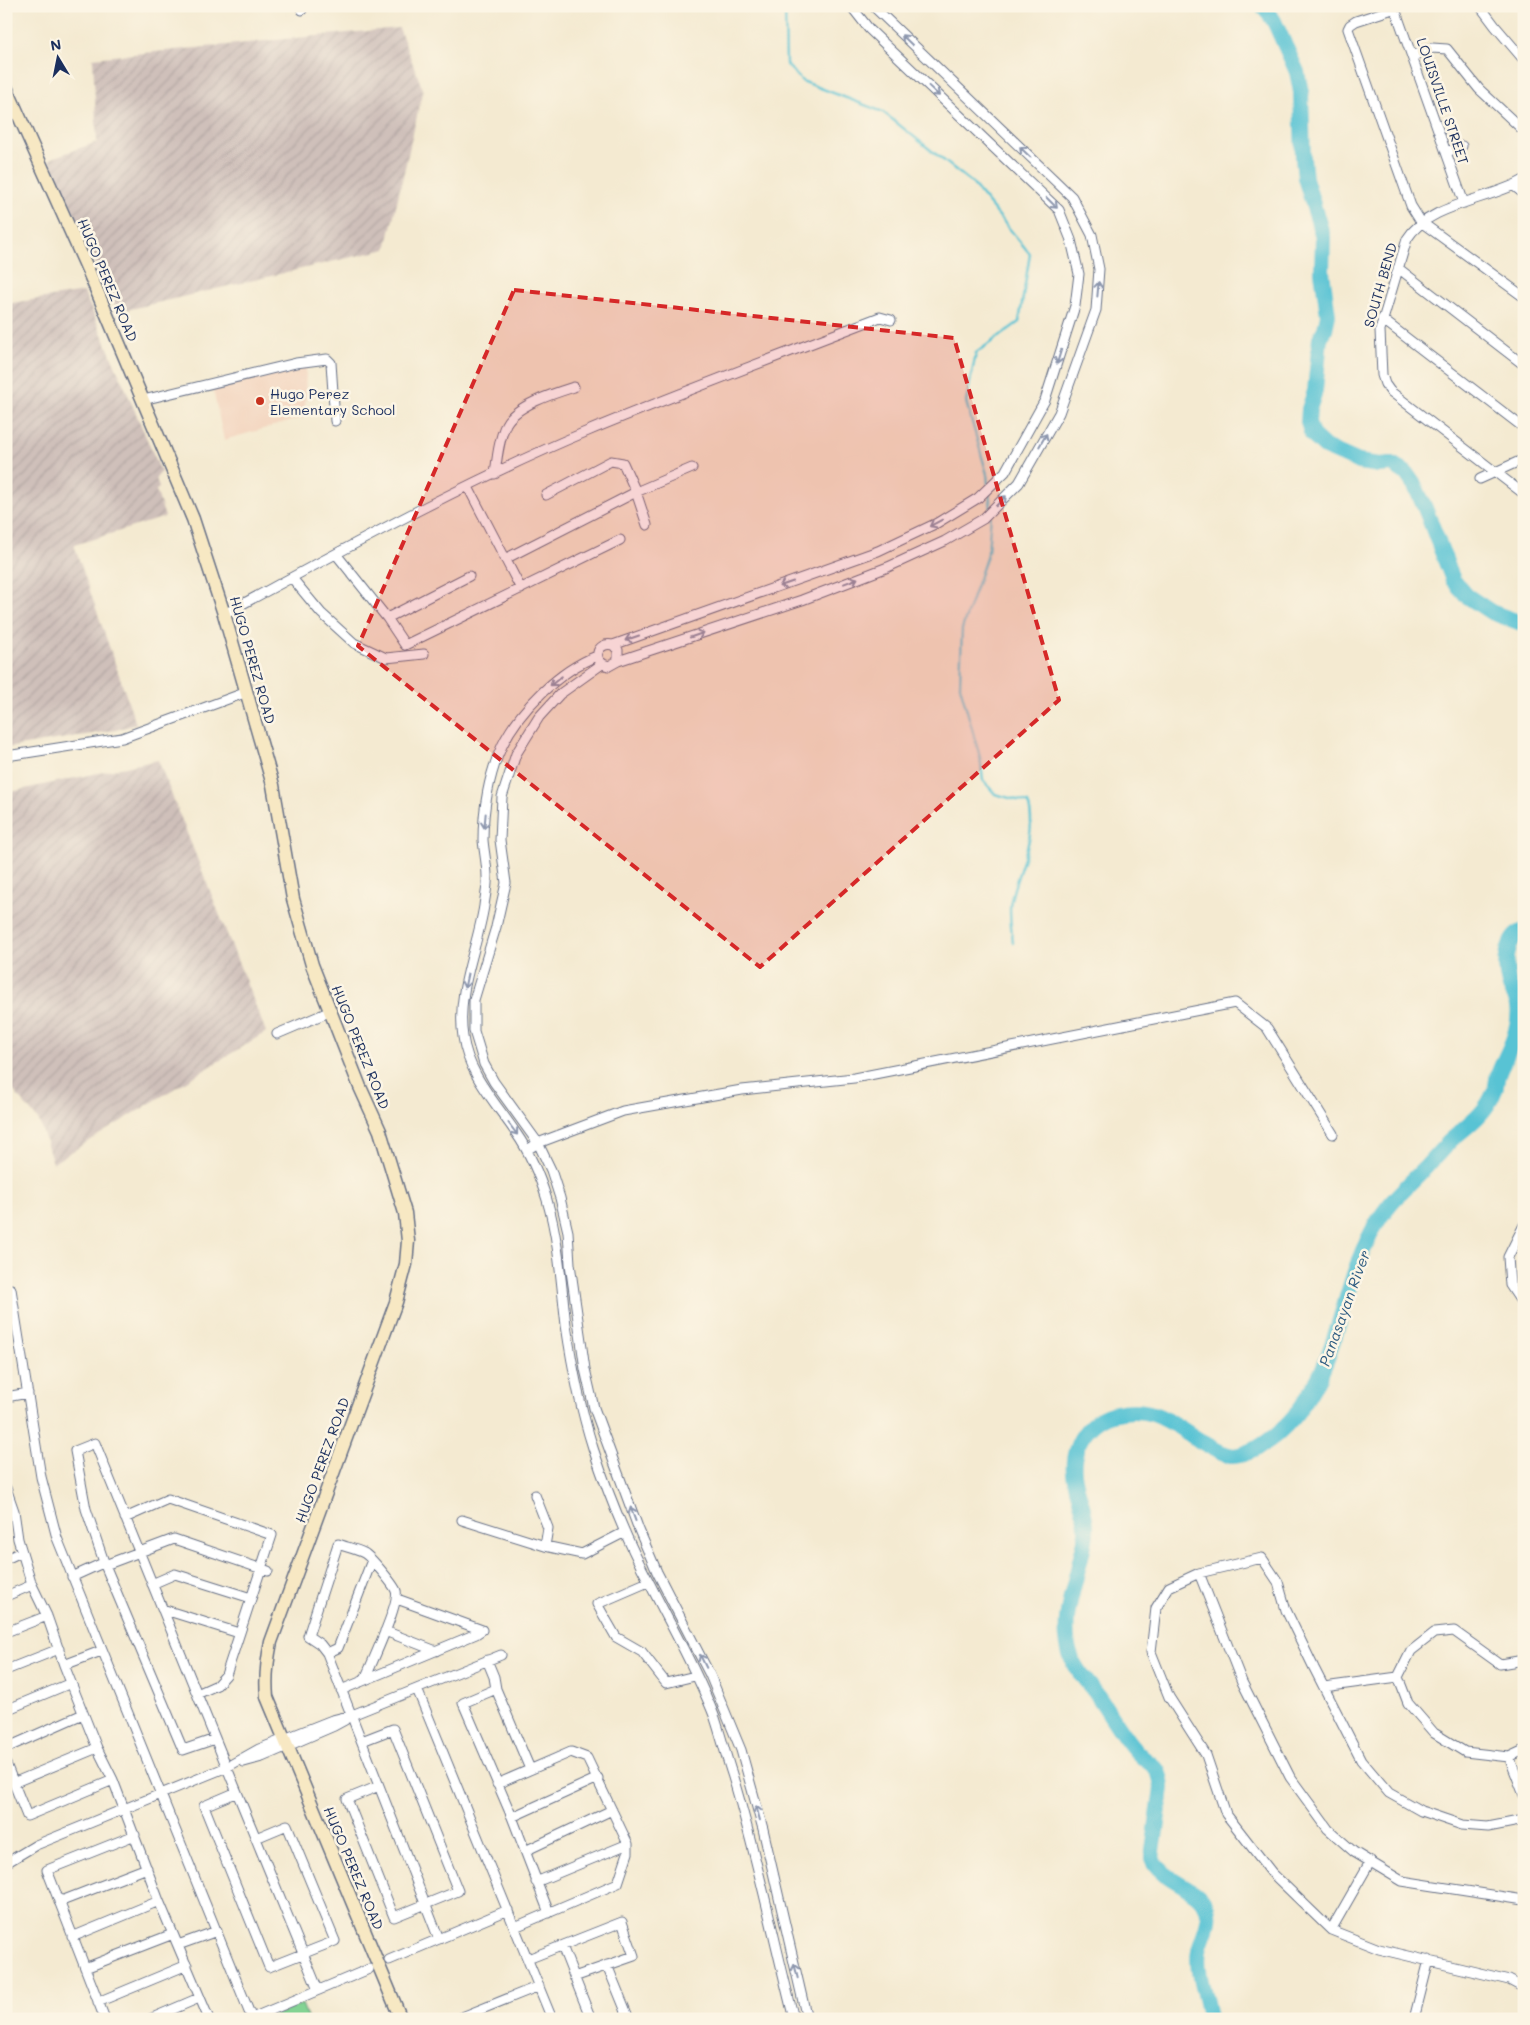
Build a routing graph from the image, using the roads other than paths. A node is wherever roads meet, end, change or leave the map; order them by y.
1 (851, 6) edge
2 (873, 6) edge
3 (1480, 6) edge
4 (1399, 7) edge
5 (1413, 56) junction
6 (1524, 60) edge
7 (6, 87) edge
8 (1524, 131) edge
9 (1462, 146) dead end
10 (1446, 152) junction
11 (1524, 180) edge
12 (1514, 186) junction
13 (1524, 194) edge
14 (1464, 203) junction
15 (1421, 222) junction
16 (1398, 268) junction
17 (1524, 297) edge
18 (1382, 319) junction
19 (891, 320) dead end
20 (1524, 365) edge
21 (574, 387) dead end
22 (143, 400) junction
23 (335, 421) dead end
24 (1524, 428) edge
25 (1524, 459) edge
26 (692, 468) dead end
27 (1495, 472) junction
28 (495, 474) junction
29 (1480, 479) dead end
30 (468, 486) junction
31 (636, 492) junction
32 (1524, 494) edge
33 (546, 495) dead end
34 (647, 526) dead end
35 (620, 540) dead end
36 (336, 554) junction
37 (505, 559) junction
38 (469, 576) dead end
39 (292, 578) junction
40 (521, 589) junction
41 (224, 614) junction
42 (387, 618) junction
43 (613, 645) junction
44 (424, 654) dead end
45 (599, 660) junction
46 (618, 661) junction
47 (247, 692) junction
48 (6, 754) edge
49 (331, 1011) junction
50 (474, 1031) junction
51 (462, 1032) junction
52 (277, 1034) dead end
53 (1333, 1134) dead end
54 (538, 1143) junction
55 (527, 1150) junction
56 (1524, 1225) edge
57 (11, 1289) dead end
58 (1524, 1306) edge
59 (28, 1393) junction
60 (6, 1397) edge
61 (6, 1488) edge
62 (535, 1495) dead end
63 (10, 1512) edge
64 (125, 1518) junction
65 (462, 1520) dead end
66 (625, 1532) junction
67 (545, 1546) junction
68 (21, 1552) junction
69 (139, 1552) junction
70 (6, 1559) edge
71 (372, 1560) junction
72 (105, 1564) junction
73 (264, 1570) junction
74 (1199, 1573) junction
75 (72, 1577) junction
76 (648, 1582) junction
77 (152, 1584) junction
78 (32, 1585) junction
79 (6, 1596) edge
80 (251, 1598) junction
81 (397, 1599) junction
82 (162, 1609) junction
83 (47, 1616) junction
84 (385, 1631) junction
85 (6, 1632) edge
86 (239, 1633) junction
87 (59, 1649) junction
88 (101, 1651) junction
89 (436, 1651) junction
90 (327, 1653) junction
91 (501, 1655) dead end
92 (487, 1660) junction
93 (1524, 1660) edge
94 (64, 1665) junction
95 (6, 1670) edge
96 (695, 1676) junction
97 (1398, 1677) junction
98 (366, 1678) junction
99 (71, 1683) junction
100 (1324, 1687) junction
101 (417, 1689) junction
102 (496, 1689) junction
103 (342, 1690) junction
104 (197, 1694) junction
105 (6, 1710) edge
106 (84, 1714) junction
107 (352, 1715) junction
108 (215, 1739) junction
109 (362, 1741) junction
110 (286, 1742) junction
111 (6, 1748) edge
112 (97, 1748) junction
113 (1524, 1750) edge
114 (1509, 1757) junction
115 (6, 1764) edge
116 (227, 1767) junction
117 (530, 1769) junction
118 (598, 1778) junction
119 (113, 1780) junction
120 (14, 1783) junction
121 (497, 1784) junction
122 (379, 1786) junction
123 (237, 1792) junction
124 (162, 1793) junction
125 (1524, 1795) edge
126 (124, 1809) junction
127 (612, 1810) junction
128 (512, 1817) junction
129 (1524, 1820) edge
130 (135, 1835) junction
131 (256, 1838) junction
132 (628, 1844) junction
133 (525, 1851) junction
134 (6, 1862) edge
135 (1370, 1862) junction
136 (147, 1868) junction
137 (536, 1882) junction
138 (1524, 1900) edge
139 (159, 1901) junction
140 (59, 1902) junction
141 (425, 1904) junction
142 (508, 1910) junction
143 (549, 1913) junction
144 (514, 1927) junction
145 (1331, 1930) junction
146 (217, 1931) junction
147 (173, 1934) junction
148 (72, 1936) junction
149 (439, 1939) junction
150 (178, 1945) junction
151 (562, 1946) junction
152 (303, 1954) junction
153 (528, 1959) junction
154 (389, 1960) dead end
155 (1429, 1960) junction
156 (186, 1965) junction
157 (607, 1965) junction
158 (85, 1968) junction
159 (369, 1969) dead end
160 (574, 1977) junction
161 (539, 1986) junction
162 (1524, 1988) edge
163 (318, 1990) junction
164 (199, 1998) junction
165 (98, 2002) junction
166 (467, 2017) edge
167 (252, 2018) edge
168 (105, 2019) edge
169 (150, 2019) edge
170 (209, 2019) edge
171 (401, 2019) edge
172 (457, 2019) edge
173 (552, 2019) edge
174 (591, 2019) edge
175 (629, 2019) edge
176 (794, 2019) edge
177 (807, 2019) edge
178 (1414, 2019) edge

1 -> 43 street
46 -> 2 street
3 - 6 street
4 - 5 street, LOUISVILLE STREET
4 - 15 street
5 - 8 street
5 - 10 street, LOUISVILLE STREET
7 - 22 street, HUGO PEREZ ROAD
9 - 10 street
10 - 14 street, LOUISVILLE STREET
11 - 12 street, SOUTH BEND
12 - 13 street
12 - 14 street, SOUTH BEND
14 - 15 street, SOUTH BEND
15 - 16 street, SOUTH BEND
15 - 17 street
16 - 18 street, SOUTH BEND
16 - 20 street
18 - 24 street
18 - 27 street, SOUTH BEND
19 - 28 street
21 - 28 street
22 - 23 street
22 - 41 street, HUGO PEREZ ROAD
25 - 27 street
26 - 31 street
27 - 29 street
27 - 32 street, SOUTH BEND
28 - 30 street
30 - 36 street
30 - 37 street
31 - 33 street
31 - 34 street
31 - 37 street
35 - 40 street
36 - 39 street
36 - 42 street
37 - 40 street
38 - 42 street
39 - 41 street
39 - 44 street
40 - 42 street
41 - 47 street, HUGO PEREZ ROAD
43 - 45 street
43 - 46 street
45 - 46 street
45 - 50 street
45 -> 51 street
47 - 48 street
47 - 49 street, HUGO PEREZ ROAD
49 - 52 street
49 - 110 street, HUGO PEREZ ROAD
50 - 51 street
50 - 54 street
51 -> 55 street
53 - 54 street
54 - 55 street
177 -> 54 street
55 - 66 street
56 - 58 street
57 - 59 street
59 - 60 street
59 - 75 street
61 - 63 street
62 - 67 street
63 - 68 street
64 - 69 street
64 - 72 street
64 - 73 street
65 - 67 street
66 - 67 street
66 - 76 street
68 - 70 street
68 - 78 street
69 - 72 street
69 - 73 street
69 - 77 street
71 - 81 street
71 - 90 street
71 - 90 street
72 - 75 street
72 - 108 street
73 - 80 street
74 - 100 street
74 - 135 street
74 - 145 street
75 - 88 street
76 - 96 street
76 - 96 street
77 - 80 street
77 - 82 street
78 - 79 street
78 - 83 street
80 - 86 street
81 - 84 street
81 - 89 street
82 - 86 street
82 - 104 street
83 - 85 street
83 - 87 street
84 - 89 street
84 - 98 street
86 - 104 street
87 - 94 street
87 - 95 street
88 - 94 street
88 - 124 street
89 - 98 street
90 - 103 street
91 - 92 street
92 - 101 street
92 - 102 street
93 - 97 street
94 - 99 street
96 - 176 street
97 - 100 street
97 - 114 street
98 - 103 street
99 - 105 street
99 - 106 street
100 - 129 street
101 - 107 street
101 - 142 street
102 - 117 street
102 - 121 street
103 - 107 street
104 - 108 street
106 - 111 street
106 - 112 street
107 - 109 street
107 - 110 street
108 - 116 street
109 - 122 street
109 - 141 street
110 - 116 street
110 - 171 street, HUGO PEREZ ROAD
112 - 119 street
112 - 120 street
113 - 114 street
114 - 125 street
115 - 120 street
116 - 123 street
116 - 124 street
117 - 118 street
117 - 121 street
118 - 127 street
118 - 128 street
119 - 120 street
119 - 126 street
121 - 128 street
122 - 141 street
122 - 141 street
123 - 131 street
123 - 152 street
124 - 126 street
124 - 146 street
126 - 130 street
126 - 134 street
127 - 132 street
127 - 133 street
128 - 133 street
130 - 136 street
130 - 140 street
131 - 152 street
131 - 152 street
132 - 137 street
132 - 143 street
133 - 137 street
135 - 138 street
135 - 145 street
136 - 139 street
136 - 140 street
137 - 143 street
139 - 147 street
139 - 148 street
140 - 148 street
141 - 149 street
142 - 144 street
142 - 149 street
143 - 144 street
144 - 153 street
145 - 155 street
146 - 150 street
146 - 167 street
147 - 150 street
147 - 158 street
148 - 158 street
149 - 154 street
150 - 156 street
151 - 153 street
151 - 157 street
151 - 160 street
152 - 163 street
153 - 161 street
155 - 162 street
155 - 178 street
156 - 164 street
156 - 165 street
157 - 160 street
157 - 175 street
158 - 165 street
159 - 163 street
160 - 174 street
161 - 166 street
161 - 173 street
163 - 167 street
164 - 169 street
164 - 170 street
165 - 168 street
166 - 172 street

